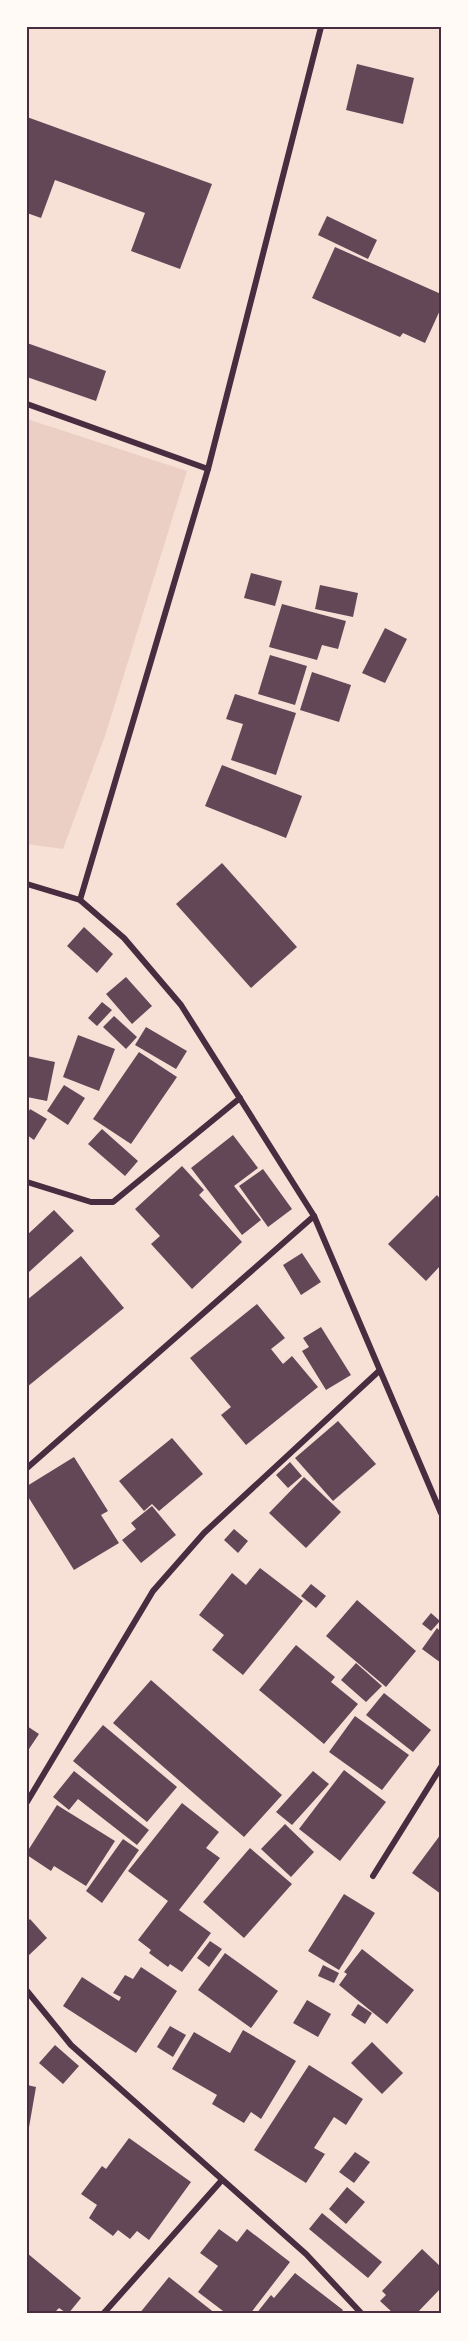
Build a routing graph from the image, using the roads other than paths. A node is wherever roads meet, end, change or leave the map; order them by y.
1 (321, 27) edge
2 (27, 404) edge
3 (208, 469) junction
4 (27, 884) edge
5 (80, 900) junction
6 (240, 1098) junction
7 (27, 1182) edge
8 (314, 1216) junction
9 (379, 1371) junction
10 (27, 1468) edge
11 (441, 1513) edge
12 (441, 1767) edge
13 (27, 1802) edge
14 (373, 1876) dead end
15 (27, 1991) edge
16 (222, 2180) junction
17 (103, 2314) edge
18 (363, 2314) edge

1 - 3 street
2 - 3 street
3 - 5 street
4 - 5 street
5 - 6 street
6 - 7 street
6 - 8 street
8 - 9 street
8 - 10 street
9 - 11 street
9 - 13 street
12 - 14 street
15 - 16 street
16 - 17 street
16 - 18 street

